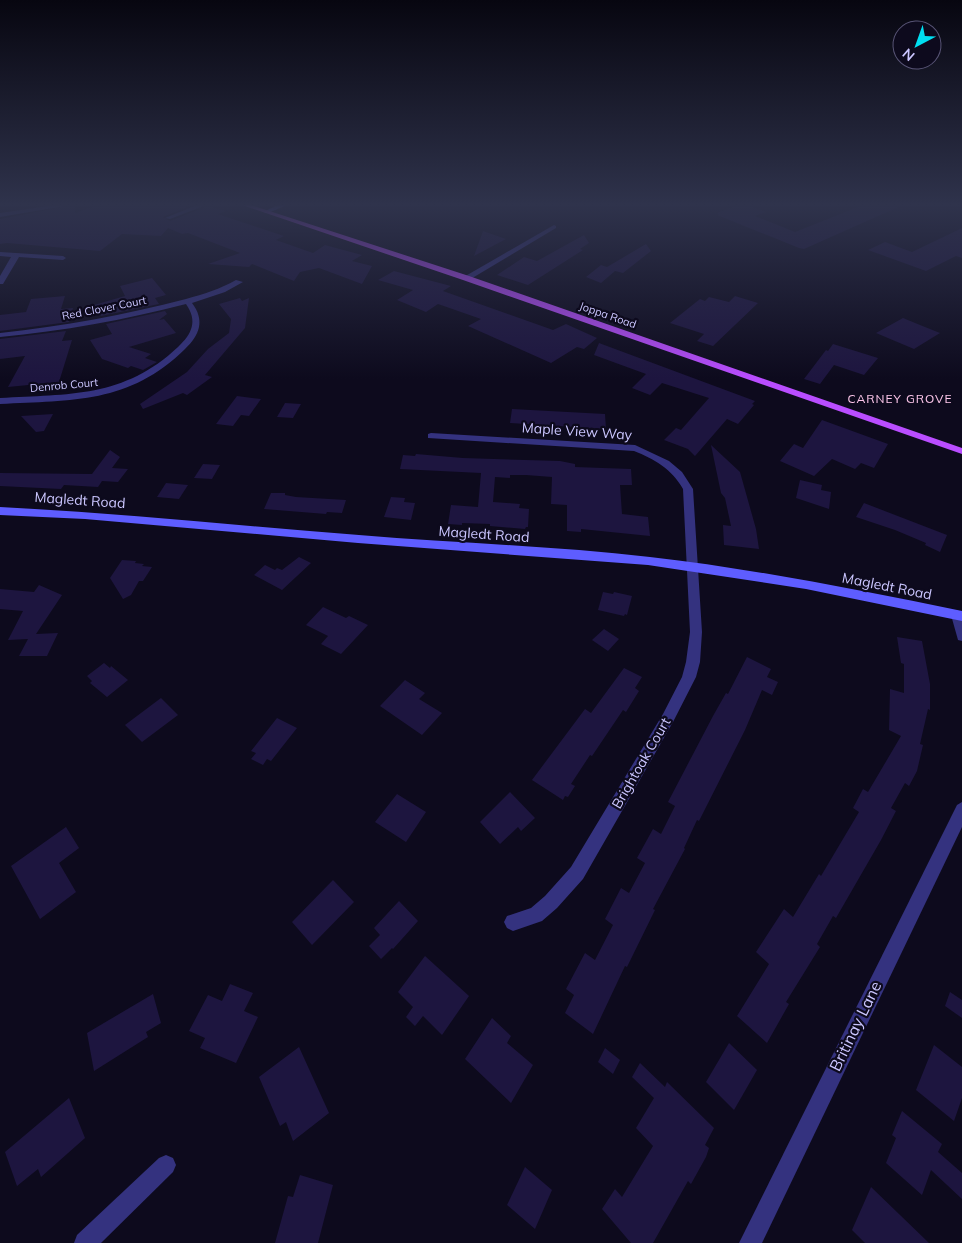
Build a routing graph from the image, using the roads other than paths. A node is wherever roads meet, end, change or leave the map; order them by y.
1 (11, 263) edge
2 (421, 263) edge
3 (492, 263) edge
4 (466, 278) junction
5 (0, 282) edge
6 (238, 282) dead end
7 (187, 301) junction
8 (0, 335) edge
9 (0, 401) edge
10 (431, 436) dead end
11 (962, 451) edge
12 (0, 511) edge
13 (691, 566) junction
14 (959, 615) edge
15 (962, 636) edge
16 (962, 810) edge
17 (513, 922) dead end
18 (166, 1165) dead end
19 (85, 1243) edge
20 (750, 1243) edge

1 - 5 street
2 - 4 main road, Joppa Road
3 - 4 street
4 - 11 main road, Joppa Road
6 - 7 street, Red Clover Court
7 - 8 street, Red Clover Court
7 - 9 street, Denrob Court
10 - 13 street, Maple View Way
12 - 13 street, Magledt Road
13 - 14 street, Magledt Road
13 - 17 street, Brightoak Court
14 - 15 street
16 - 20 street, Britinay Lane
18 - 19 street

